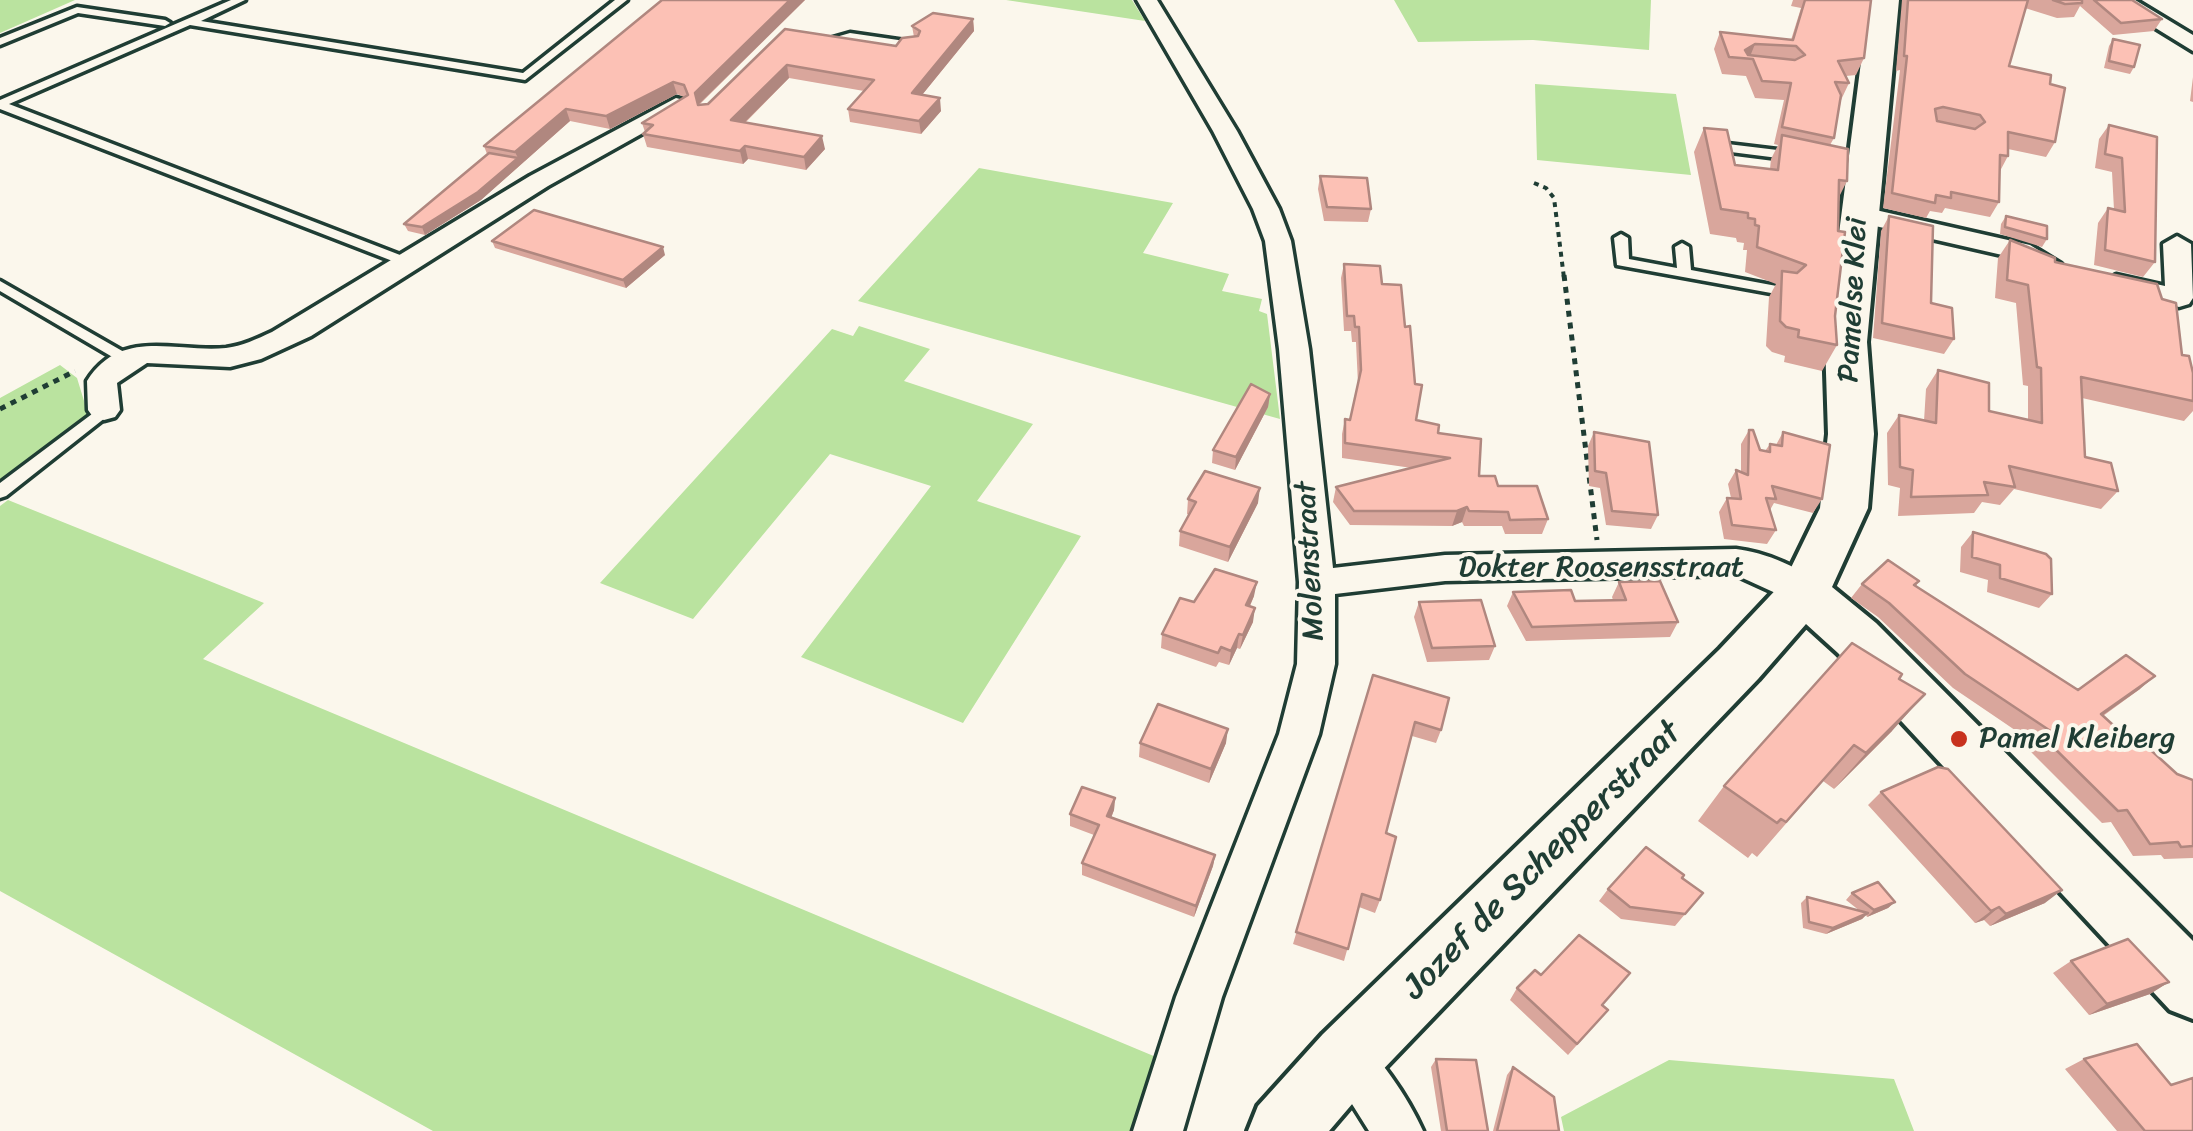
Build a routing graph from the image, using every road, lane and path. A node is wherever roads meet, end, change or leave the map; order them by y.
1 (240, 0) edge
2 (622, 0) edge
3 (1148, 0) edge
4 (1884, 0) edge
5 (2120, 0) edge
6 (189, 22) junction
7 (165, 23) dead end
8 (834, 39) edge
9 (0, 42) edge
10 (2193, 44) edge
11 (912, 45) edge
12 (0, 104) edge
13 (676, 105) edge
14 (1698, 145) dead end
15 (1806, 159) edge
16 (1534, 183) dead end
17 (1858, 214) junction
18 (1621, 238) dead end
19 (2177, 244) dead end
20 (1682, 247) dead end
21 (408, 264) junction
22 (1684, 272) junction
23 (0, 285) edge
24 (1782, 291) edge
25 (126, 359) junction
26 (87, 366) dead end
27 (0, 408) edge
28 (104, 410) joint
29 (0, 492) edge
30 (1600, 564) junction
31 (1317, 582) junction
32 (1804, 592) junction
33 (2193, 987) edge
34 (1347, 1058) junction
35 (1158, 1131) edge
36 (1282, 1131) edge
37 (1398, 1131) edge

1 - 6 lane
2 - 6 lane
3 - 31 street, Molenstraat
4 - 17 main road, Pamelse Klei
5 - 10 street
6 - 12 lane
7 - 9 lane
8 - 11 lane
12 - 21 lane
13 - 21 street
14 - 15 lane
16 - 30 path
17 - 19 street
17 - 32 main road, Pamelse Klei
18 - 22 lane
20 - 22 lane
21 - 25 street
22 - 24 lane
23 - 25 lane
25 - 28 street
26 - 27 path
28 - 29 lane
30 - 31 street, Dokter Roosensstraat
30 - 32 street, Dokter Roosensstraat
31 - 35 street, Molenstraat
32 - 33 main road, Dokter Roosensstraat
32 - 34 main road, Jozef de Schepperstraat
34 - 36 main road, Jozef de Schepperstraat
34 - 37 street

